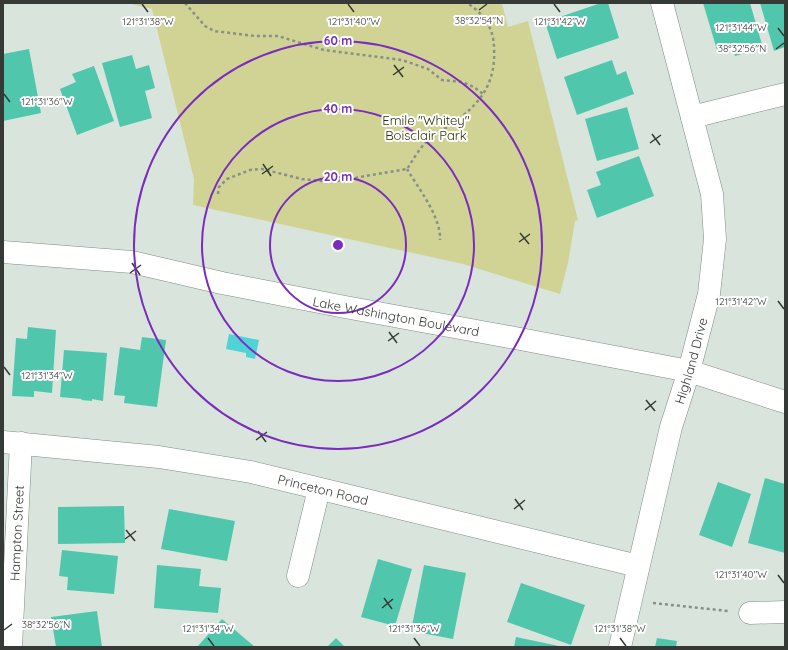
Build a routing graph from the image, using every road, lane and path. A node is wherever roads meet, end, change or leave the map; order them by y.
1 (185, 3) edge
2 (467, 3) edge
3 (662, 3) edge
4 (483, 94) junction
5 (785, 94) edge
6 (692, 117) junction
7 (407, 169) junction
8 (218, 194) dead end
9 (440, 240) dead end
10 (3, 252) edge
11 (689, 372) junction
12 (785, 402) edge
13 (12, 442) edge
14 (319, 489) junction
15 (638, 566) junction
16 (298, 576) dead end
17 (630, 601) junction
18 (785, 612) edge
19 (750, 613) joint
20 (11, 647) edge
21 (620, 647) edge

1 - 4 path
2 - 4 path
3 - 6 street, Highland Drive
4 - 7 path
5 - 6 street
6 - 11 street, Highland Drive
7 - 8 path
7 - 9 path
10 - 11 street, Lake Washington Boulevard
11 - 12 street, Lake Washington Boulevard
11 - 15 street, Highland Drive
13 - 14 street, Princeton Road
13 - 20 street, Hampton Street
14 - 15 street, Princeton Road
14 - 16 street
15 - 17 street, Highland Drive
17 - 19 path
17 - 21 street, Highland Drive
18 - 19 street

